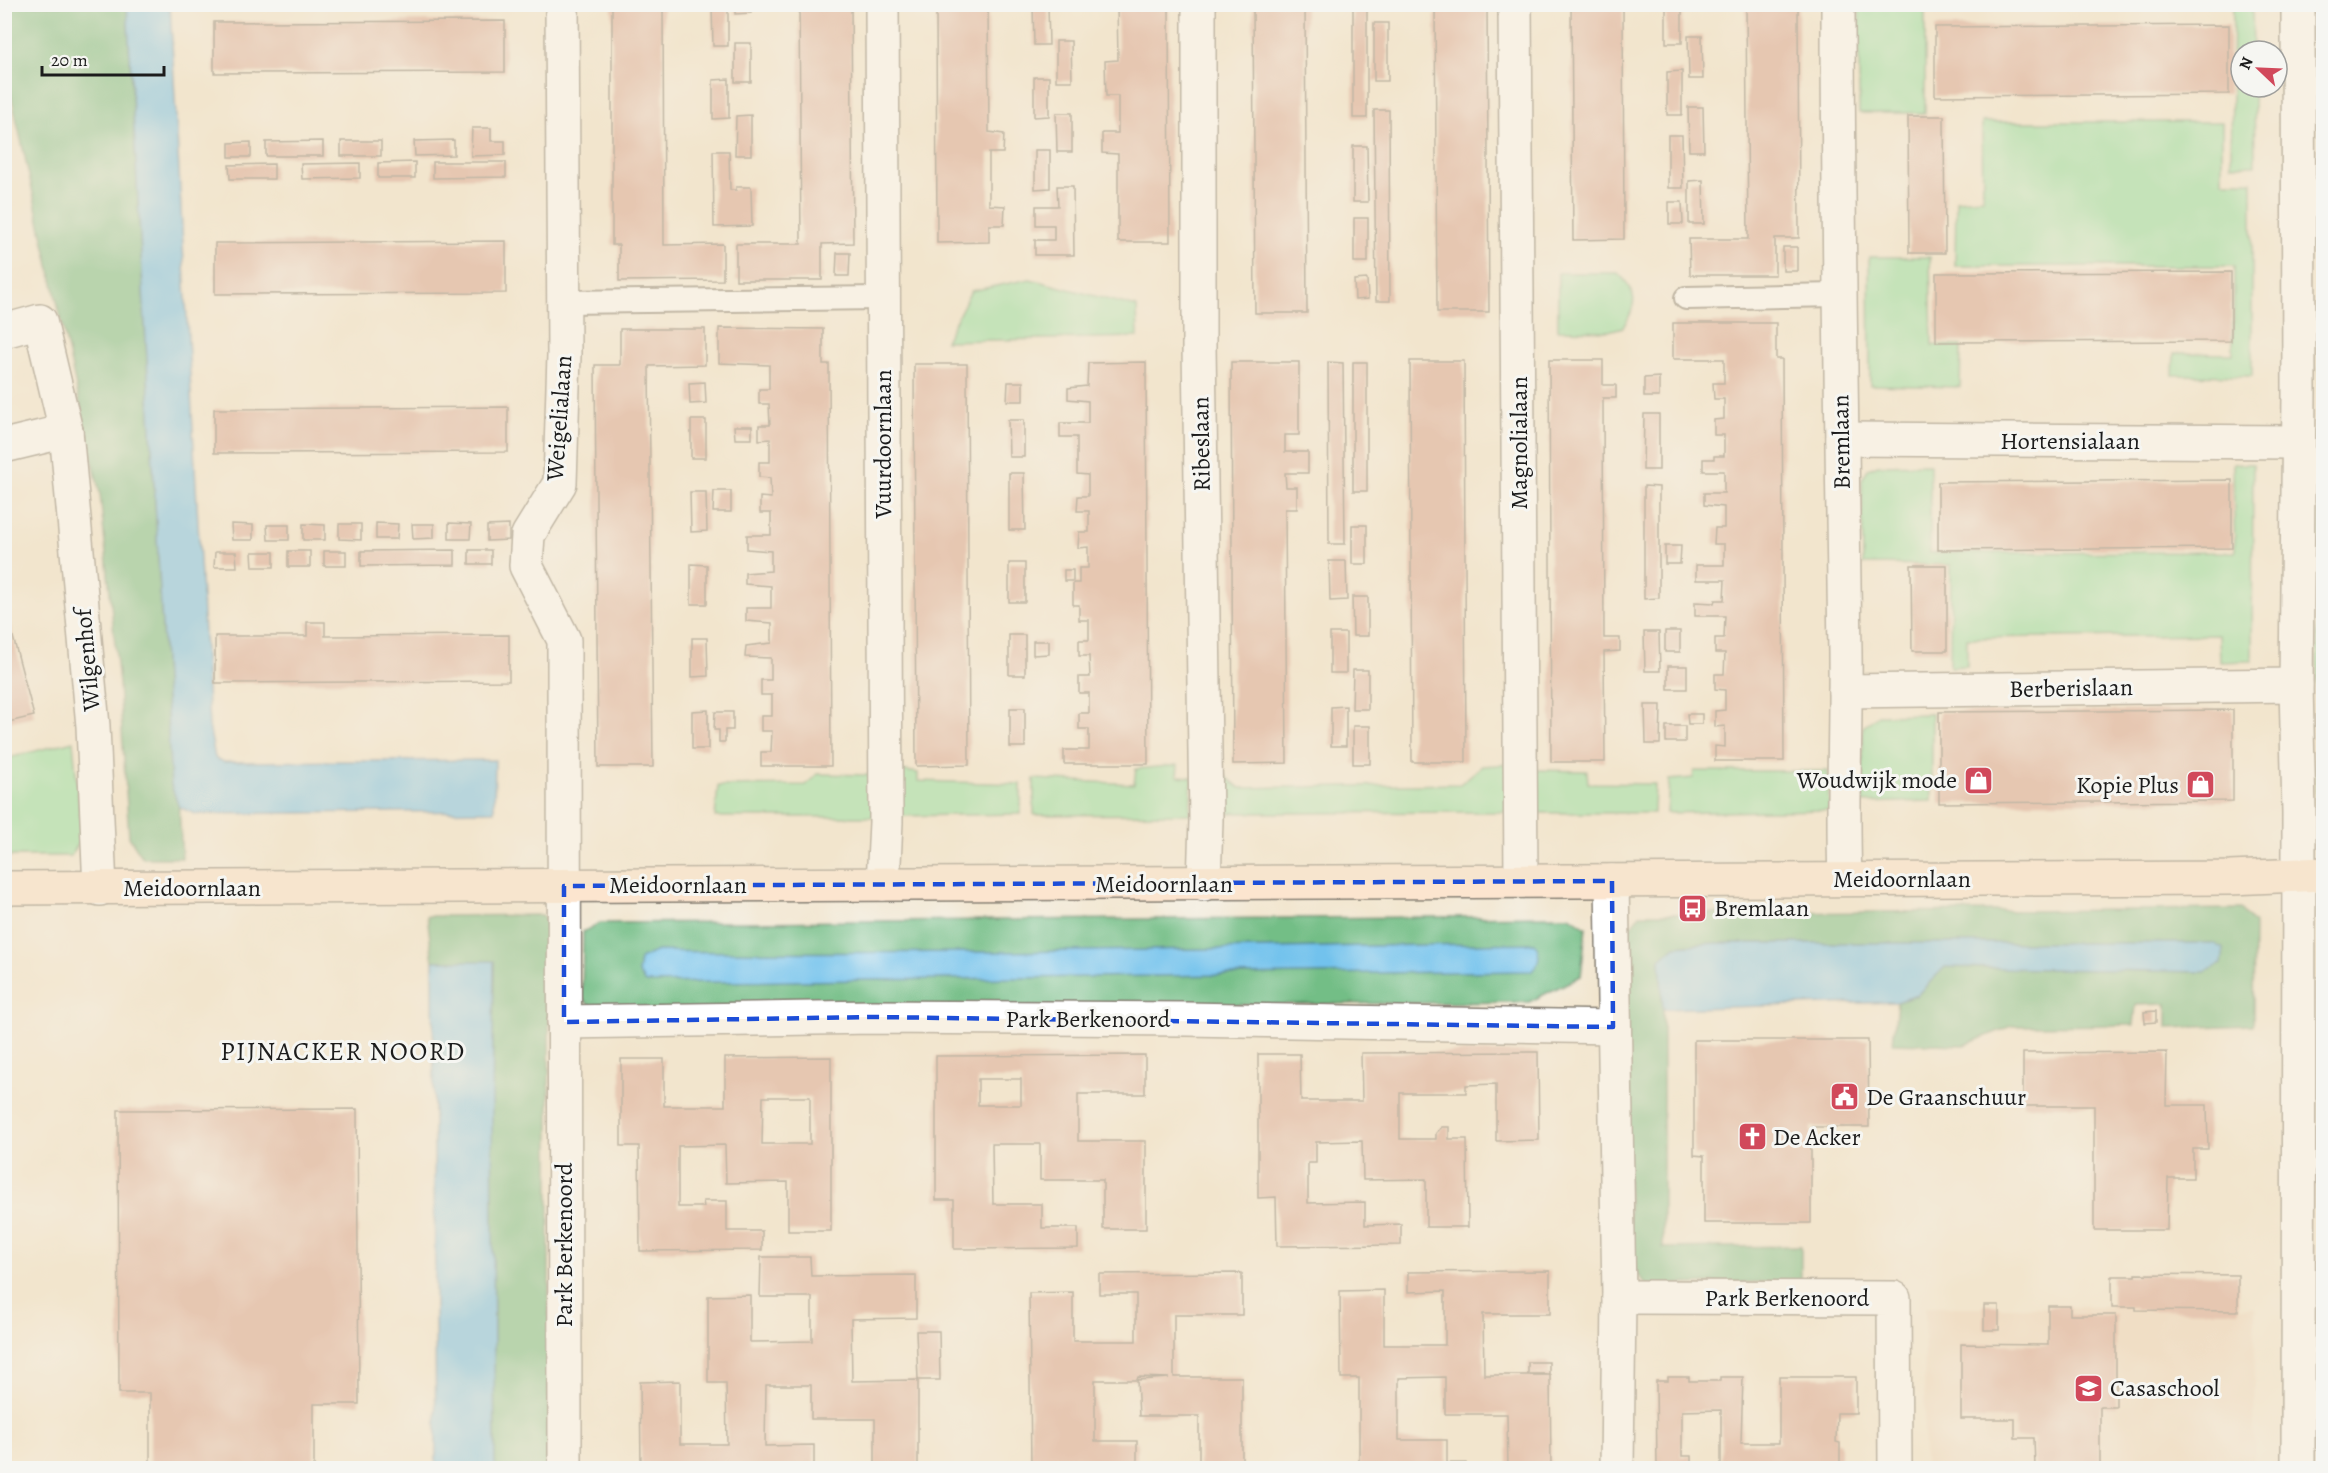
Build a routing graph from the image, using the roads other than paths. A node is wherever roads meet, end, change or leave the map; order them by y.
1 (562, 4) edge
2 (882, 4) edge
3 (1199, 4) edge
4 (1515, 4) edge
5 (1838, 4) edge
6 (2298, 4) edge
7 (1839, 295) junction
8 (883, 298) junction
9 (1686, 298) dead end
10 (564, 302) junction
11 (4, 331) edge
12 (66, 431) junction
13 (1842, 439) junction
14 (2298, 442) junction
15 (4, 446) edge
16 (2296, 685) junction
17 (1845, 691) junction
18 (2311, 875) edge
19 (1845, 879) junction
20 (1521, 881) junction
21 (1612, 881) junction
22 (883, 884) junction
23 (1204, 884) junction
24 (564, 886) junction
25 (4, 888) edge
26 (100, 889) junction
27 (564, 1022) junction
28 (1613, 1027) junction
29 (1619, 1297) junction
30 (565, 1468) edge
31 (1617, 1468) edge
32 (1895, 1468) edge
33 (2298, 1468) edge

1 - 10 street, Weigelialaan
2 - 8 street, Vuurdoornlaan
3 - 23 street, Ribeslaan
4 - 20 street, Magnolialaan
5 - 7 street, Bremlaan
6 - 14 street
7 - 9 lane
7 - 13 street, Bremlaan
8 - 10 lane
8 - 22 street, Vuurdoornlaan
10 - 24 street, Weigelialaan
11 - 12 street, Wilgenhof
12 - 15 street
12 - 26 street, Wilgenhof
13 - 14 street, Hortensialaan
13 - 17 street, Bremlaan
14 - 16 street
16 - 17 street, Berberislaan
16 - 18 street
17 - 19 street, Bremlaan
18 - 19 street, Meidoornlaan
18 - 33 street
19 - 21 street, Meidoornlaan
20 - 21 street, Meidoornlaan
20 - 23 street, Meidoornlaan
21 - 28 street
22 - 23 street, Meidoornlaan
22 - 24 street, Meidoornlaan
24 - 26 street, Meidoornlaan
24 - 27 street, Park Berkenoord
25 - 26 street, Meidoornlaan
27 - 28 street, Park Berkenoord
27 - 30 street, Park Berkenoord
28 - 29 street
29 - 31 street
29 - 32 street, Park Berkenoord

